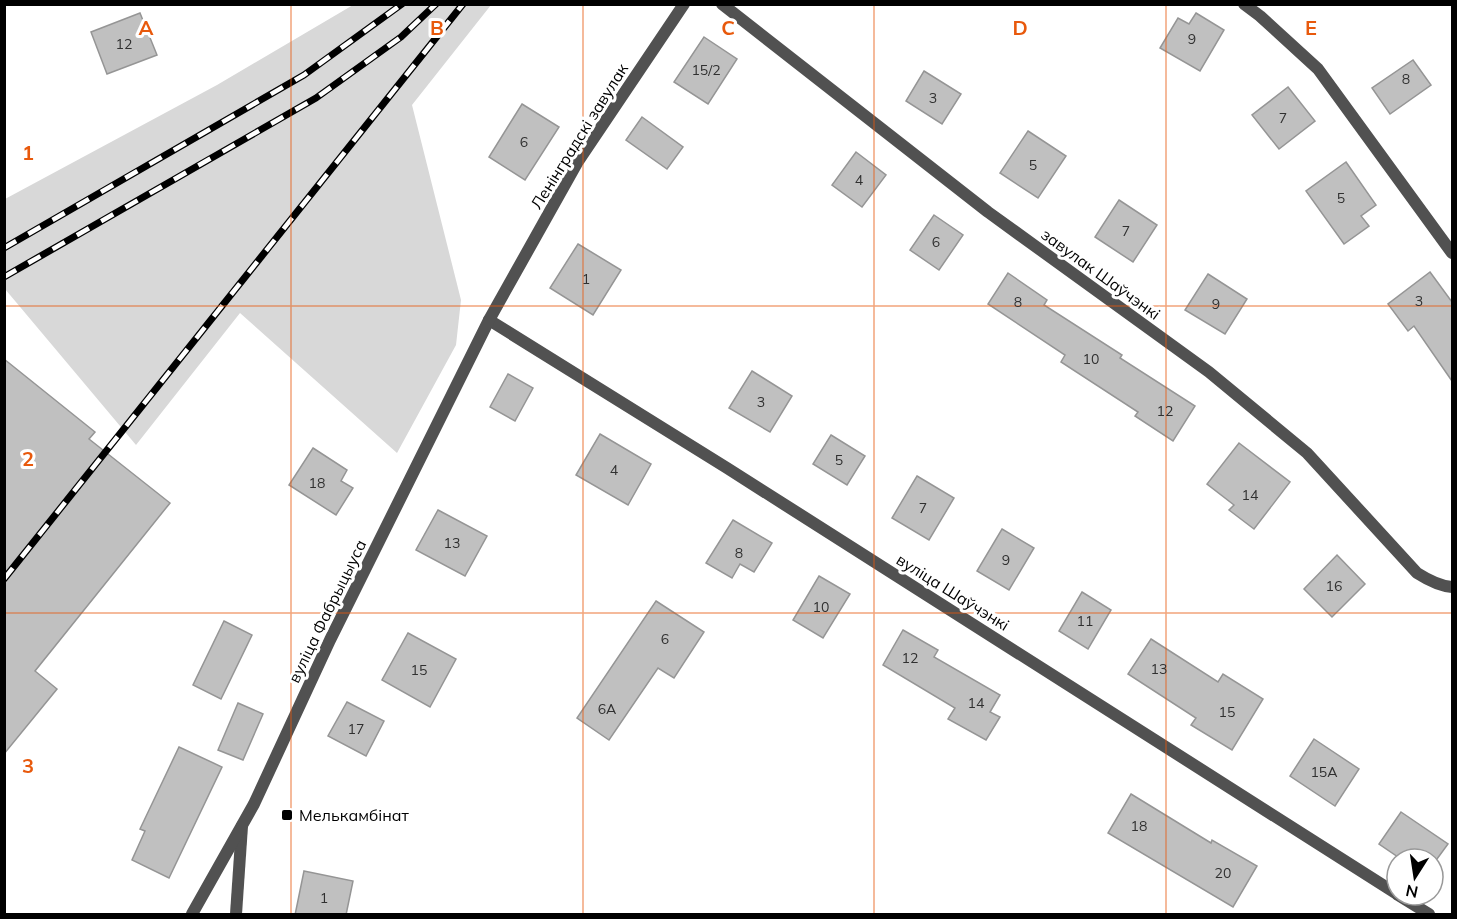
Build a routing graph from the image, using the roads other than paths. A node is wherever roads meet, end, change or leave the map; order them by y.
1 (684, 4) edge
2 (722, 4) edge
3 (1244, 4) edge
4 (1452, 254) edge
5 (489, 320) junction
6 (1448, 587) edge
7 (242, 826) junction
8 (1385, 887) edge
9 (192, 915) edge
10 (236, 915) edge

1 - 5 street, Ленінградскі завулак
2 - 6 street, завулак Шаўчэнкі
3 - 4 street
5 - 7 street, вуліца Фабрыцыуса
5 - 8 street, вуліца Шаўчэнкі
7 - 9 street, вуліца Фабрыцыуса
7 - 10 street

